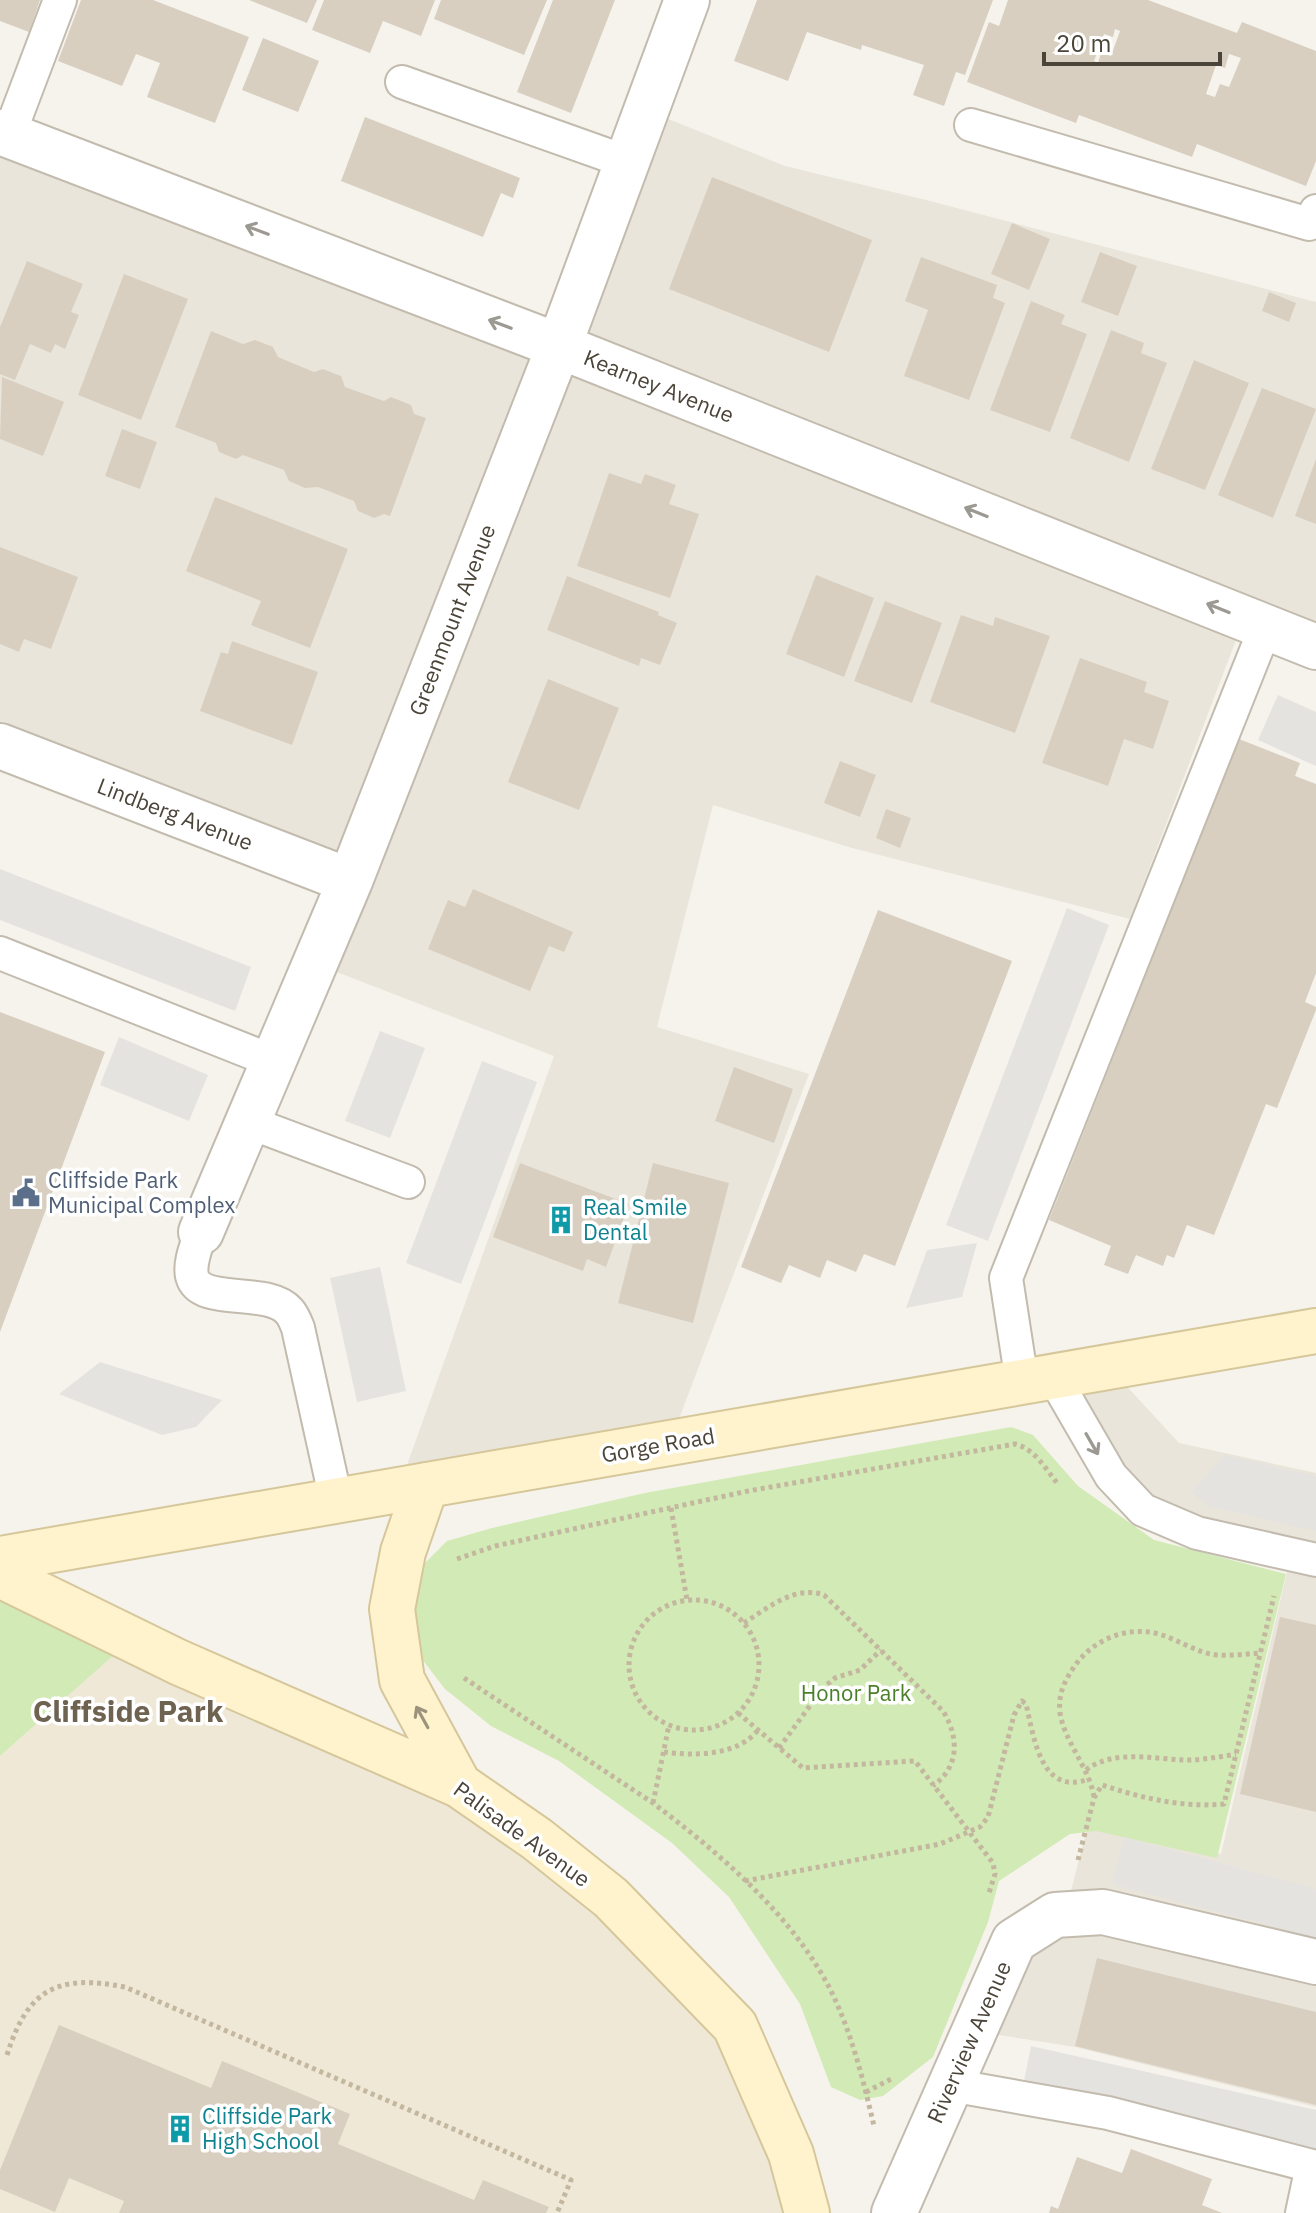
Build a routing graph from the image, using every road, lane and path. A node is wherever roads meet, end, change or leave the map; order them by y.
1 (60, 0) edge
2 (687, 0) edge
3 (402, 82) dead end
4 (971, 125) dead end
5 (4, 134) edge
6 (627, 162) junction
7 (1316, 211) edge
8 (559, 346) junction
9 (1266, 626) junction
10 (1316, 647) edge
11 (0, 746) edge
12 (350, 881) junction
13 (0, 953) edge
14 (275, 1062) junction
15 (248, 1122) junction
16 (408, 1182) dead end
17 (201, 1232) joint
18 (1316, 1331) edge
19 (1038, 1379) junction
20 (426, 1485) junction
21 (1059, 1486) dead end
22 (336, 1500) junction
23 (671, 1508) junction
24 (0, 1559) edge
25 (454, 1560) dead end
26 (1316, 1560) edge
27 (0, 1575) edge
28 (1277, 1582) dead end
29 (687, 1600) junction
30 (744, 1623) junction
31 (881, 1650) junction
32 (1260, 1653) junction
33 (457, 1671) dead end
34 (738, 1713) junction
35 (669, 1725) junction
36 (758, 1730) junction
37 (779, 1748) junction
38 (664, 1752) junction
39 (1236, 1754) junction
40 (1086, 1770) junction
41 (1089, 1779) junction
42 (459, 1785) junction
43 (933, 1786) junction
44 (1094, 1798) junction
45 (653, 1803) junction
46 (969, 1833) junction
47 (744, 1881) junction
48 (988, 1896) dead end
49 (1065, 1914) junction
50 (1316, 1962) edge
51 (7, 2055) dead end
52 (897, 2076) dead end
53 (950, 2085) junction
54 (866, 2092) junction
55 (874, 2127) dead end
56 (557, 2213) edge
57 (807, 2213) edge
58 (894, 2213) edge
59 (1302, 2213) edge

1 - 5 lane
2 - 6 street, Greenmount Avenue
3 - 6 lane
4 - 7 lane
8 -> 5 street, Kearney Avenue
6 - 8 street, Greenmount Avenue
9 -> 8 street, Kearney Avenue
8 - 12 street, Greenmount Avenue
9 - 10 street, Kearney Avenue
9 - 19 lane
11 - 12 street, Lindberg Avenue
12 - 14 street, Greenmount Avenue
13 - 14 lane
14 - 15 street, Greenmount Avenue
15 - 16 lane
15 - 17 street, Greenmount Avenue
17 - 22 lane
18 - 19 main road, Gorge Road
19 - 20 main road, Gorge Road
19 -> 26 lane
20 - 22 main road, Gorge Road
42 -> 20 main road
21 - 23 path
22 - 24 main road, Gorge Road
23 - 25 path
23 - 29 path
27 - 42 main road, Palisade Avenue
28 - 32 path
29 - 30 path
29 - 35 path
30 - 31 path
30 - 34 path
31 - 37 path
31 - 43 path
32 - 39 path
32 - 40 path
33 - 45 path
34 - 35 path
34 - 36 path
35 - 38 path
36 - 37 path
36 - 38 path
37 - 43 path
38 - 45 path
39 - 40 path
39 - 44 path
40 - 41 path
41 - 44 path
41 - 46 path
42 - 57 main road, Palisade Avenue
43 - 46 path
44 - 49 path
45 - 47 path
46 - 47 path
46 - 48 path
47 - 54 path
49 - 50 street, Riverview Avenue
49 - 53 street, Riverview Avenue
51 - 56 path
52 - 54 path
53 - 58 street, Riverview Avenue
53 - 59 lane
54 - 55 path

